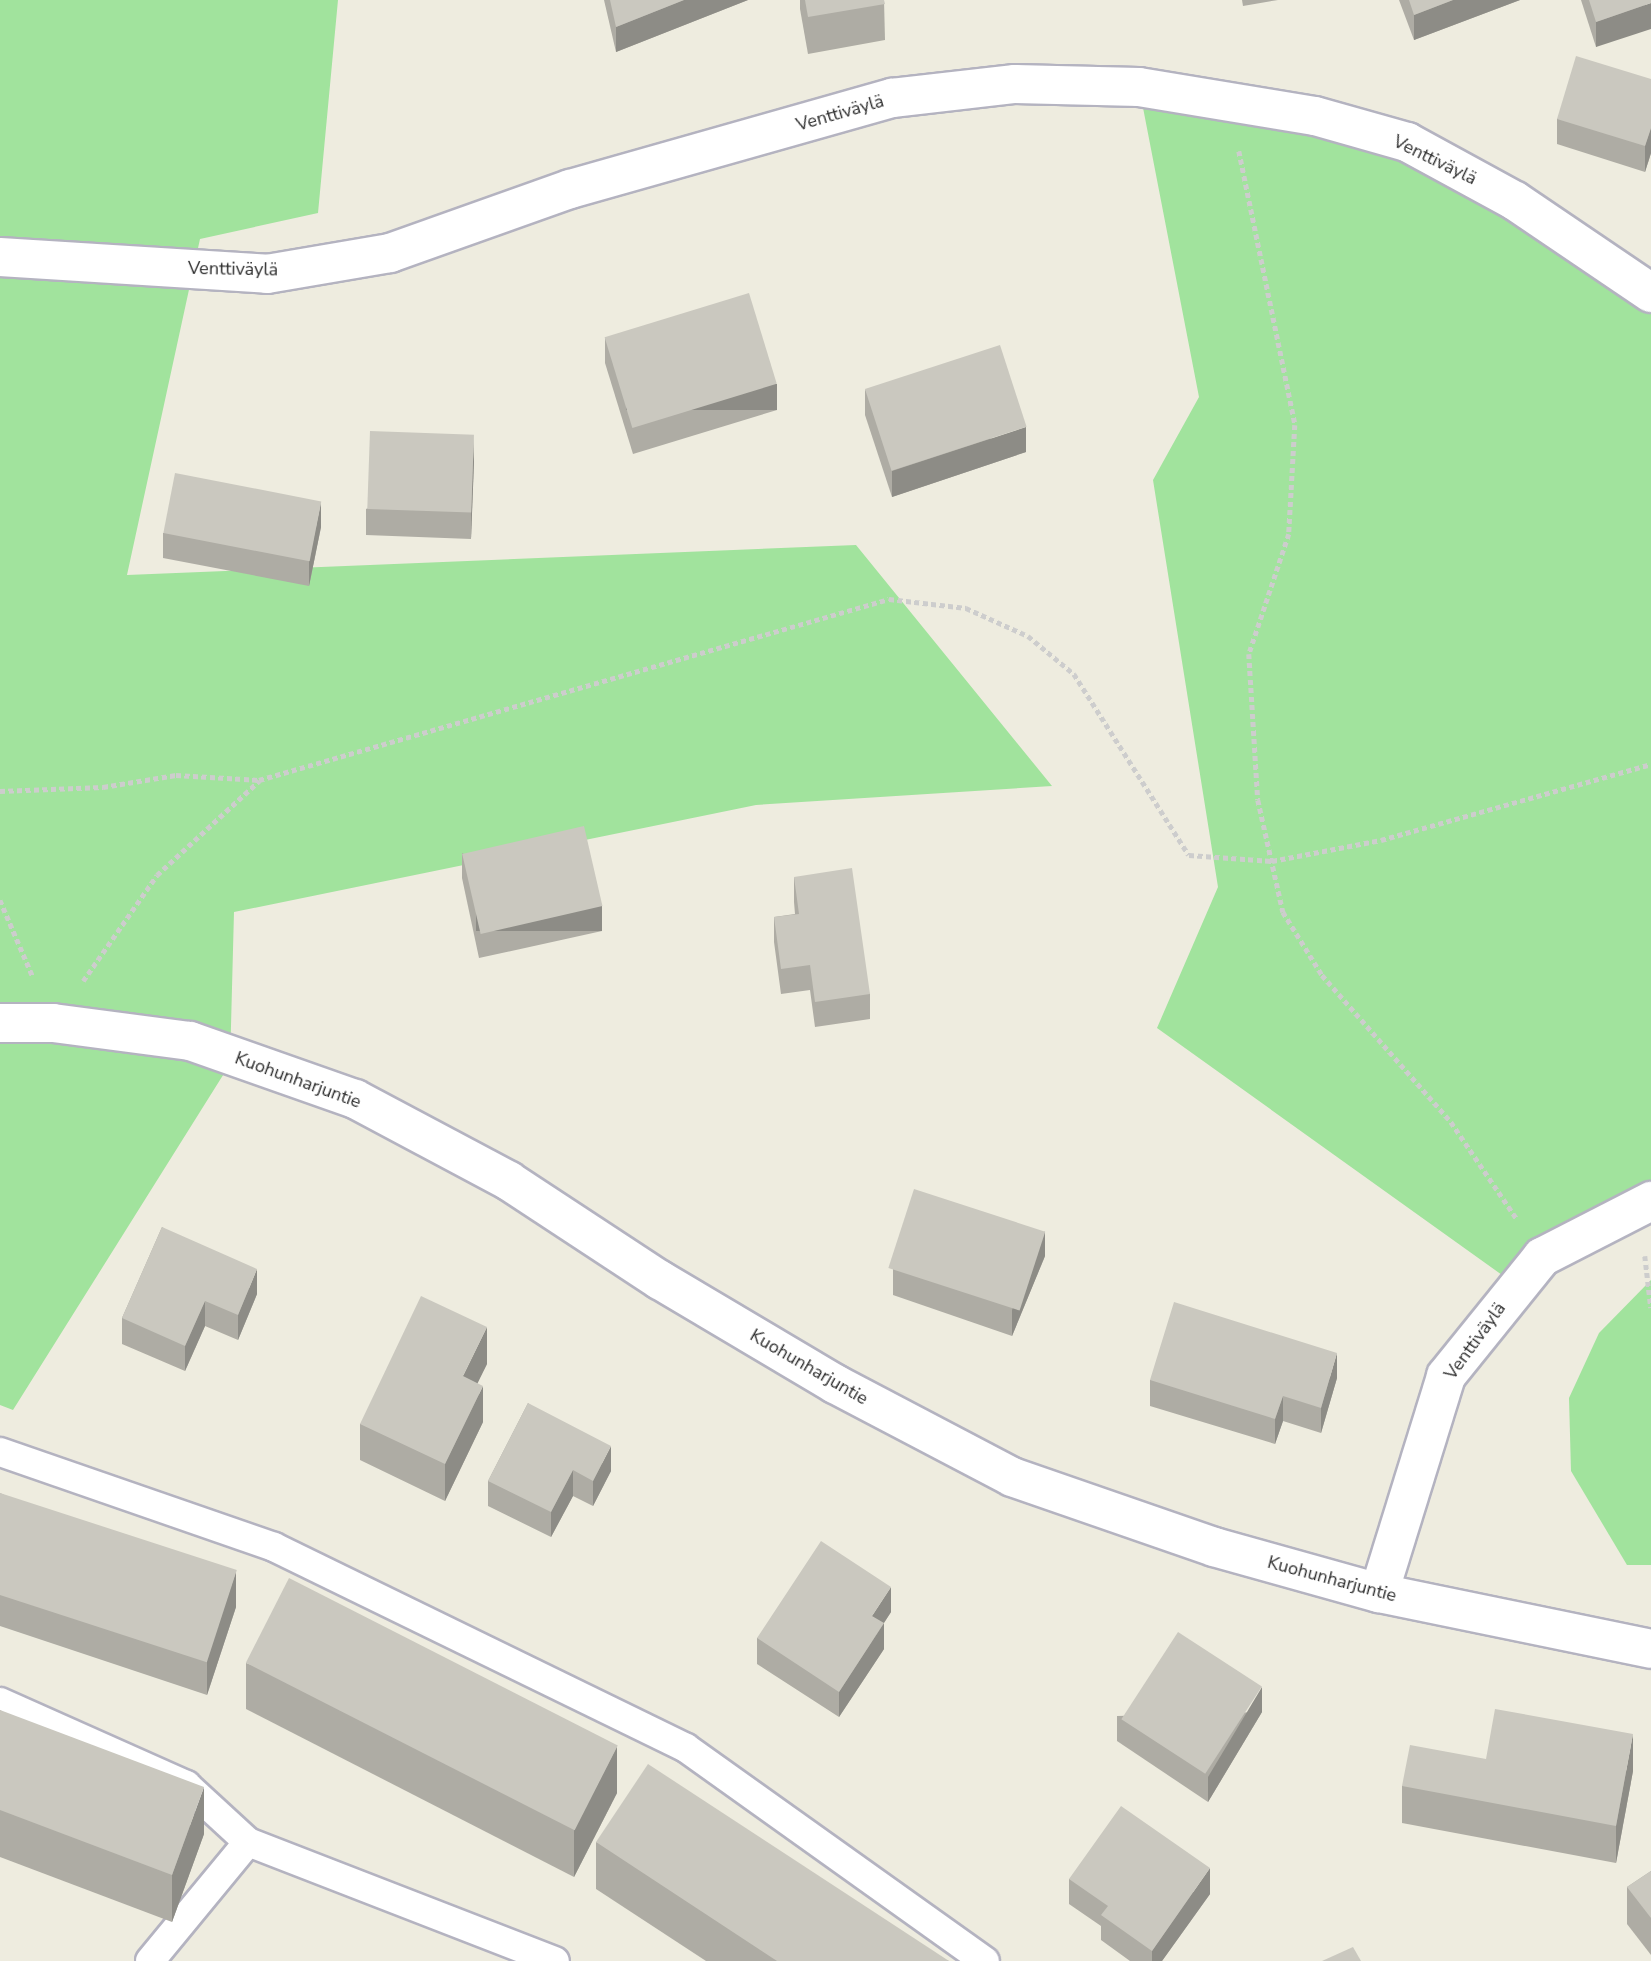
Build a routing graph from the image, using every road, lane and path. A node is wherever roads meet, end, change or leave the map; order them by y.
1 (1229, 102) junction
2 (0, 257) edge
3 (1651, 293) edge
4 (1651, 764) edge
5 (259, 780) junction
6 (0, 791) edge
7 (1272, 861) junction
8 (0, 900) edge
9 (0, 1023) edge
10 (54, 1023) junction
11 (1651, 1201) edge
12 (1542, 1257) junction
13 (0, 1452) edge
14 (1379, 1593) junction
15 (1651, 1649) edge
16 (0, 1702) edge
17 (248, 1842) junction
18 (150, 1961) edge
19 (555, 1961) edge
20 (985, 1961) edge

1 - 2 street, Venttiväylä
1 - 3 street, Venttiväylä
1 - 7 path
4 - 7 path
5 - 6 path
5 - 7 path
5 - 10 path
7 - 12 path
8 - 10 path
9 - 10 street, Kuohunharjuntie
10 - 14 street, Kuohunharjuntie
11 - 12 street, Venttiväylä
12 - 14 street, Venttiväylä
13 - 20 lane
14 - 15 street, Kuohunharjuntie
16 - 17 lane
17 - 18 lane
17 - 19 lane

